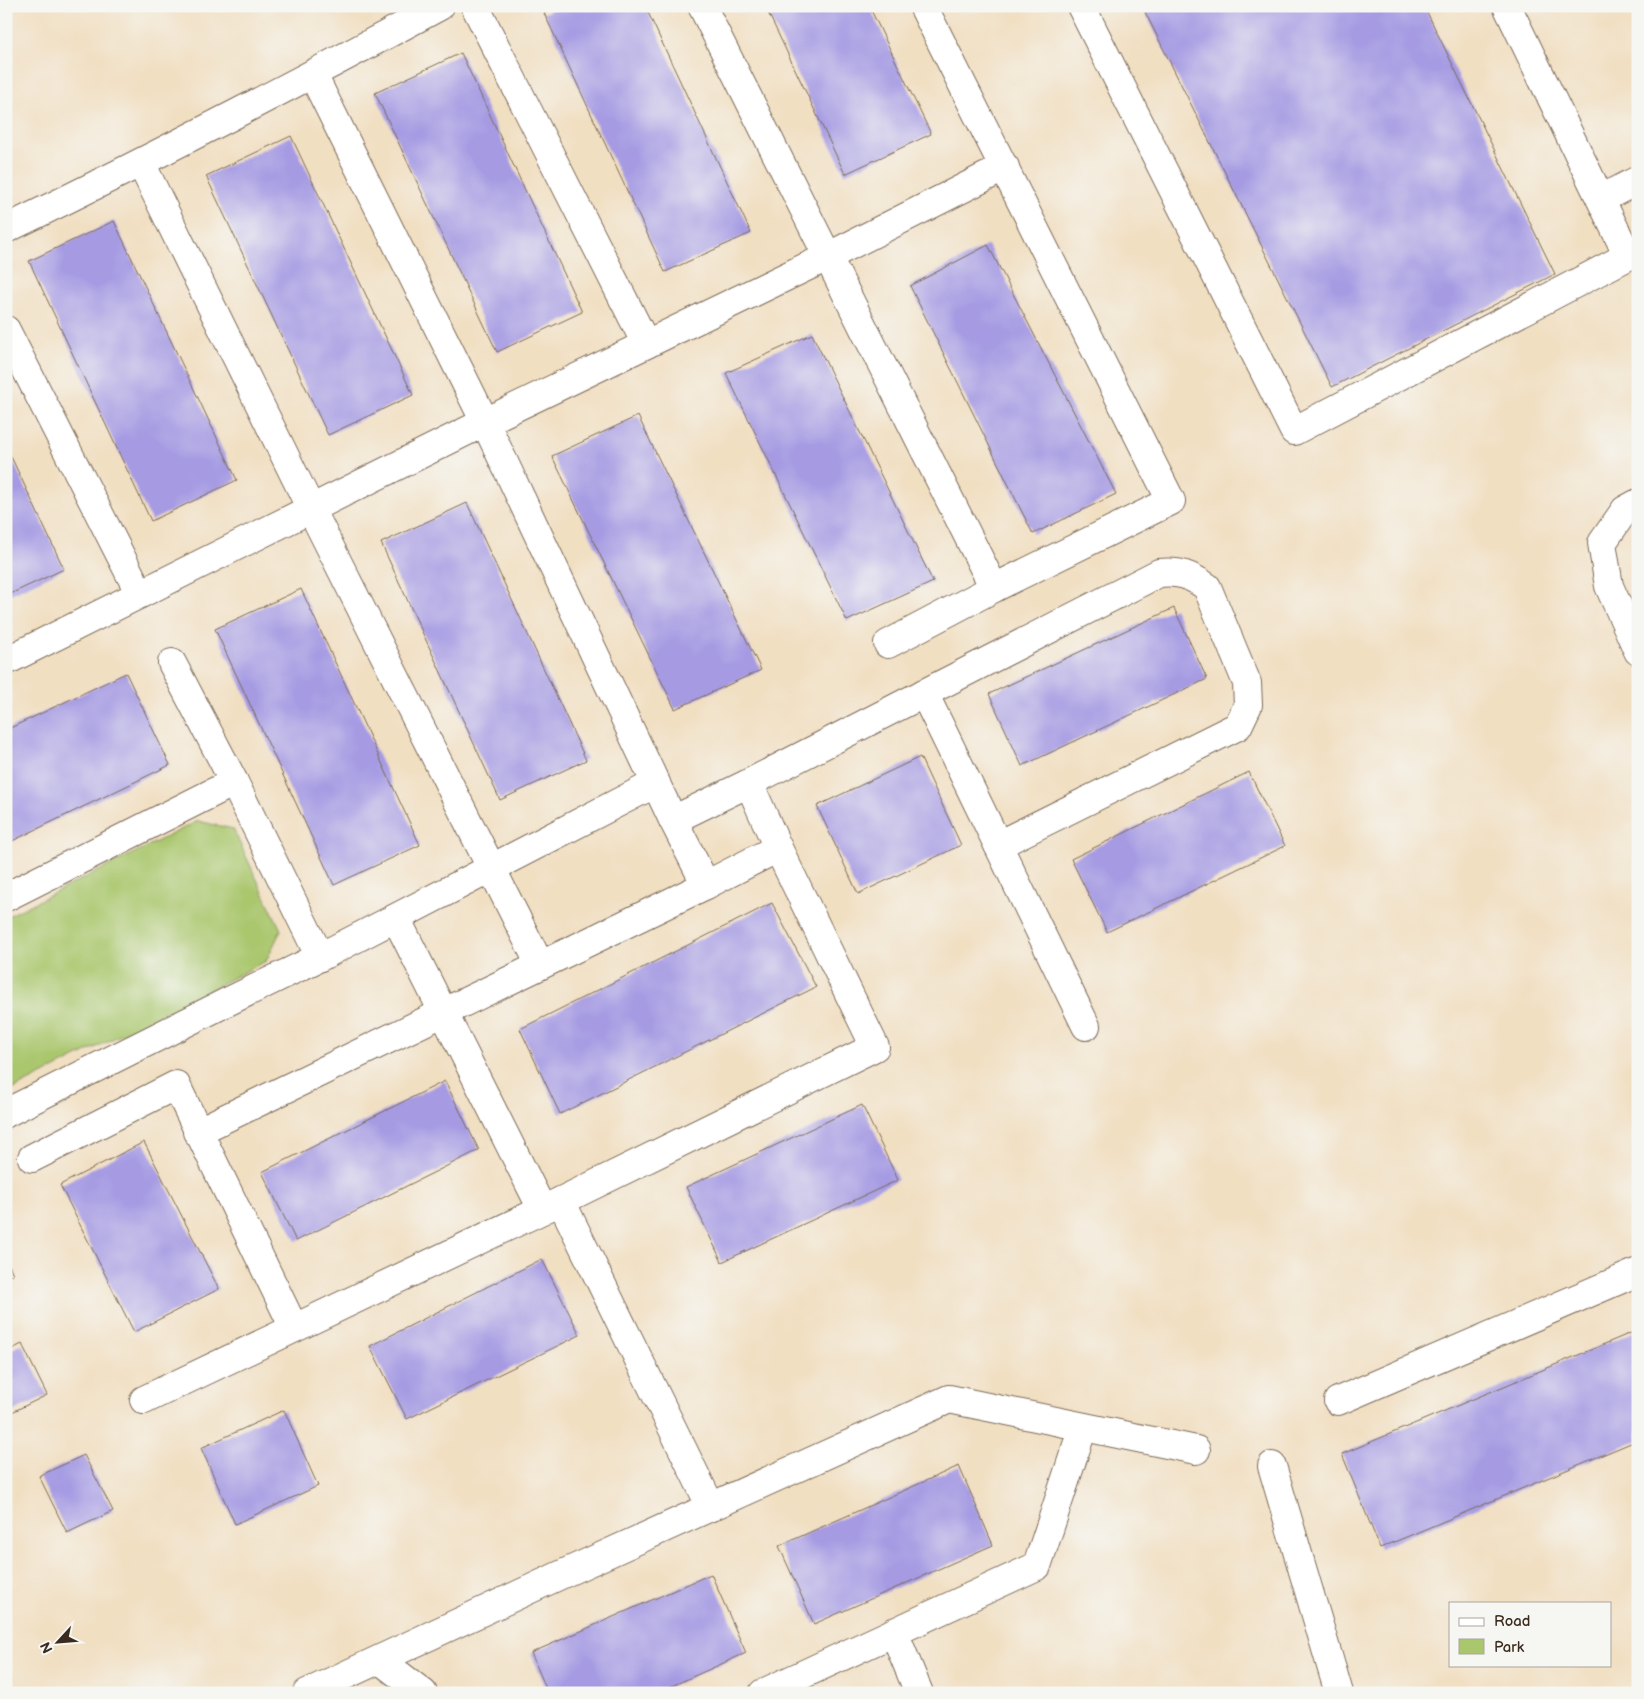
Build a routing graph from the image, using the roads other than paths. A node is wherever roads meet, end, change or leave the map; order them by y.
1 (440, 6) edge
2 (475, 6) edge
3 (702, 6) edge
4 (923, 6) edge
5 (1081, 6) edge
6 (1507, 6) edge
7 (313, 75) junction
8 (141, 163) junction
9 (1004, 167) junction
10 (1638, 180) edge
11 (1601, 199) junction
12 (6, 229) edge
13 (827, 257) junction
14 (6, 330) edge
15 (646, 344) junction
16 (485, 422) junction
17 (1638, 503) edge
18 (311, 509) junction
19 (994, 588) junction
20 (140, 594) junction
21 (888, 644) dead end
22 (1638, 651) edge
23 (6, 660) edge
24 (172, 663) dead end
25 (924, 693) junction
26 (234, 782) junction
27 (656, 782) junction
28 (749, 784) junction
29 (673, 820) junction
30 (998, 845) junction
31 (778, 848) junction
32 (492, 868) junction
33 (706, 885) junction
34 (6, 896) edge
35 (396, 918) junction
36 (320, 957) junction
37 (540, 965) junction
38 (442, 1013) junction
39 (1086, 1026) dead end
40 (6, 1113) edge
41 (197, 1132) junction
42 (32, 1158) dead end
43 (551, 1205) junction
44 (1638, 1272) edge
45 (294, 1328) junction
46 (144, 1400) dead end
47 (1338, 1401) dead end
48 (1083, 1427) junction
49 (1196, 1450) dead end
50 (1272, 1466) dead end
51 (711, 1507) junction
52 (894, 1632) junction
53 (380, 1660) junction
54 (307, 1693) edge
55 (423, 1693) edge
56 (763, 1693) edge
57 (919, 1693) edge
58 (1340, 1693) edge

1 - 7 lane
2 - 15 lane
3 - 13 lane
4 - 9 lane
5 - 11 lane
6 - 11 lane
7 - 8 lane
7 - 16 lane
8 - 12 lane
8 - 18 lane
9 - 13 lane
9 - 19 lane
10 - 11 lane
13 - 15 lane
13 - 19 lane
14 - 20 lane
15 - 16 lane
16 - 18 lane
16 - 27 lane
17 - 22 lane
18 - 20 lane
18 - 32 lane
19 - 21 lane
20 - 23 lane
24 - 26 lane
25 - 28 lane
25 - 30 lane
25 - 30 lane
26 - 34 lane
26 - 36 lane
27 - 29 lane
27 - 32 lane
28 - 29 lane
28 - 31 lane
29 - 33 lane
30 - 39 lane
31 - 33 lane
31 - 43 lane
32 - 35 lane
32 - 37 lane
33 - 37 lane
35 - 36 lane
35 - 38 lane
36 - 40 lane
37 - 38 lane
38 - 41 lane
38 - 43 lane
41 - 42 lane
41 - 45 lane
43 - 45 lane
43 - 51 lane
44 - 47 lane
45 - 46 lane
48 - 49 lane
48 - 51 lane
48 - 52 lane
50 - 58 lane
51 - 53 lane
52 - 56 lane
52 - 57 lane
53 - 54 lane
53 - 55 lane

